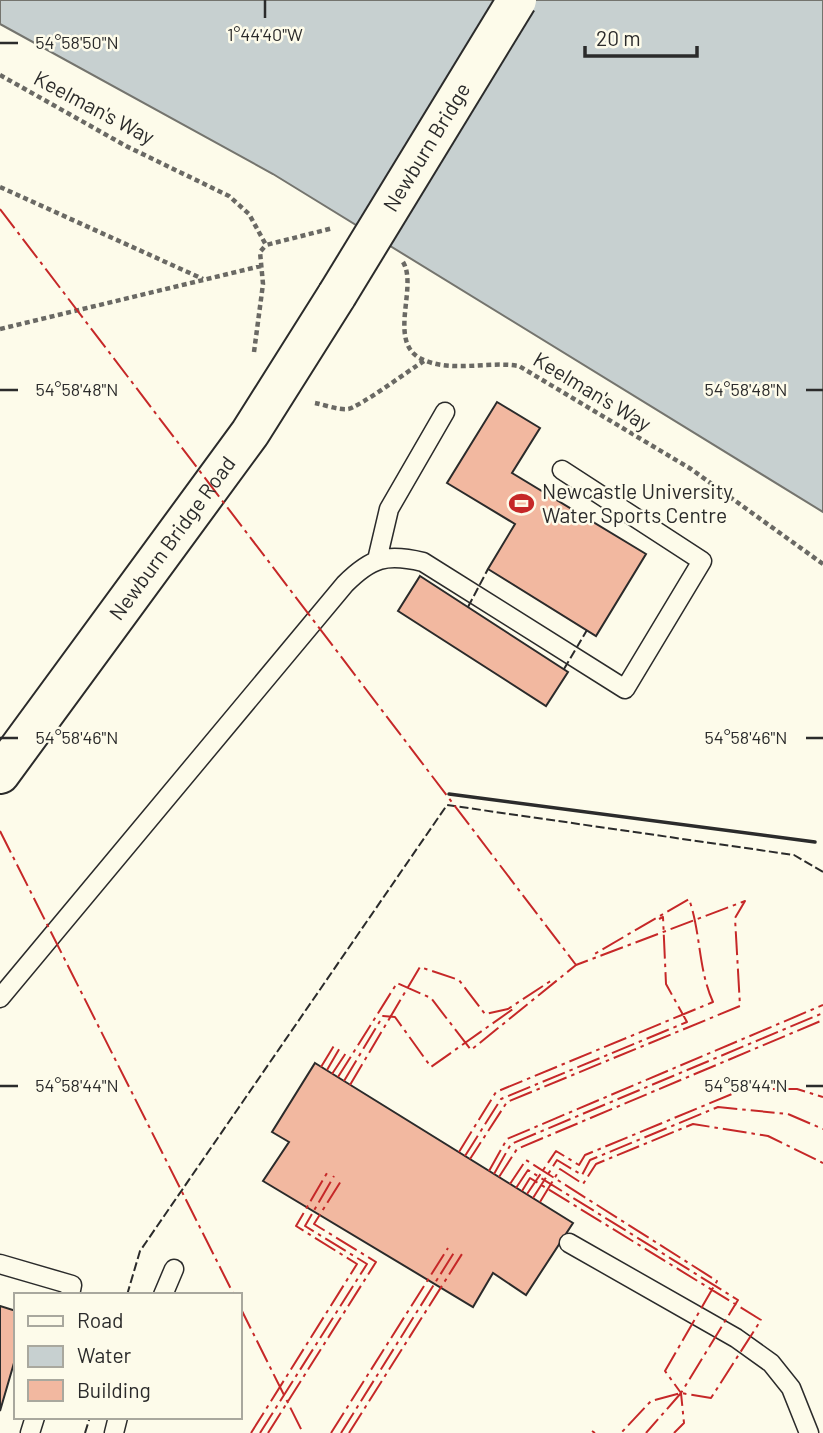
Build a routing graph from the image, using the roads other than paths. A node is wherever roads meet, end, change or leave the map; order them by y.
1 (517, 0) edge
2 (337, 295) joint
3 (444, 412) dead end
4 (562, 470) dead end
5 (377, 560) junction
6 (0, 774) edge
7 (0, 998) edge
8 (569, 1242) dead end
9 (0, 1264) edge
10 (174, 1269) dead end
11 (70, 1293) edge
12 (164, 1293) edge
13 (809, 1433) edge

1 - 2 street, Newburn Bridge, bridge
2 - 6 street, Newburn Bridge Road
3 - 5 lane
4 - 5 lane
5 - 7 lane
8 - 13 lane
9 - 11 lane
10 - 12 lane

